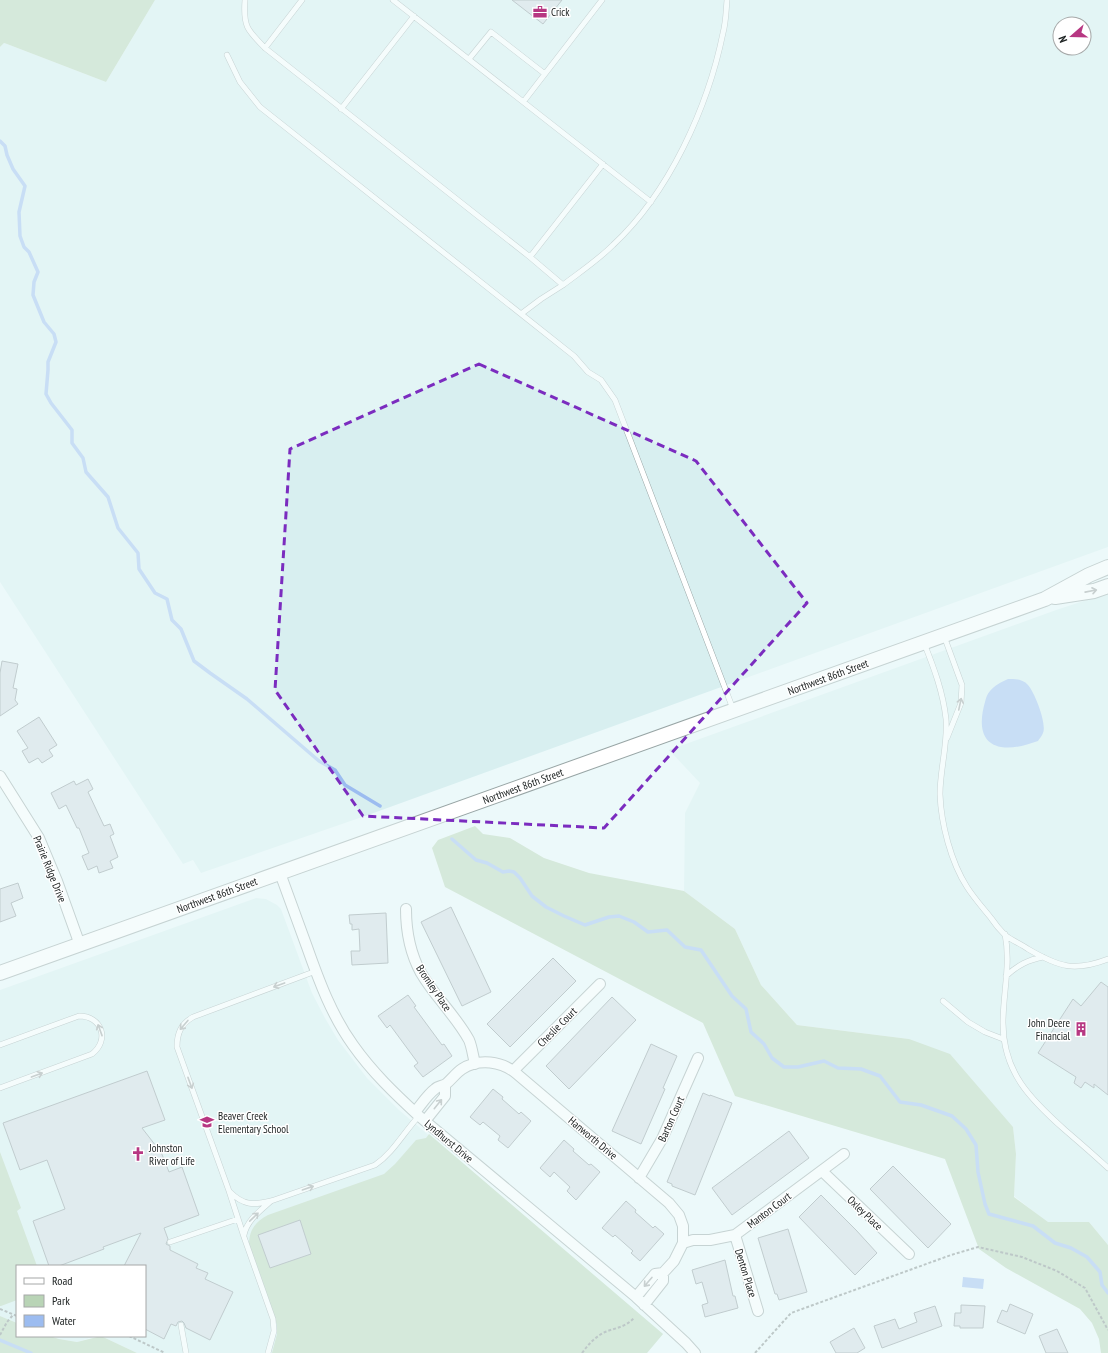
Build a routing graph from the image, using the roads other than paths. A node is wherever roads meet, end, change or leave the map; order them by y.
1 (245, 0) edge
2 (302, 0) edge
3 (393, 0) edge
4 (602, 0) edge
5 (727, 0) edge
6 (414, 16) junction
7 (265, 48) junction
8 (227, 54) dead end
9 (469, 59) junction
10 (544, 74) junction
11 (524, 101) junction
12 (341, 109) junction
13 (603, 164) junction
14 (651, 202) junction
15 (530, 257) junction
16 (563, 285) junction
17 (521, 314) junction
18 (1108, 567) edge
19 (1108, 586) edge
20 (1045, 599) junction
21 (944, 635) junction
22 (923, 642) junction
23 (734, 711) junction
24 (946, 740) junction
25 (0, 776) edge
26 (280, 873) junction
27 (406, 908) dead end
28 (1005, 934) junction
29 (80, 945) junction
30 (1043, 957) junction
31 (1108, 959) edge
32 (316, 971) junction
33 (0, 974) edge
34 (1006, 976) junction
35 (600, 984) dead end
36 (943, 1001) dead end
37 (1003, 1039) junction
38 (0, 1045) edge
39 (698, 1058) dead end
40 (475, 1064) junction
41 (513, 1071) junction
42 (0, 1088) edge
43 (420, 1116) junction
44 (844, 1154) dead end
45 (1108, 1168) edge
46 (822, 1171) junction
47 (639, 1178) junction
48 (229, 1191) junction
49 (271, 1201) junction
50 (238, 1219) junction
51 (735, 1235) junction
52 (244, 1237) junction
53 (170, 1242) dead end
54 (683, 1243) junction
55 (909, 1254) dead end
56 (664, 1273) junction
57 (636, 1297) junction
58 (644, 1305) junction
59 (758, 1311) dead end
60 (181, 1326) dead end
61 (186, 1353) edge
62 (268, 1353) edge
63 (695, 1353) edge

1 - 7 lane
2 - 7 lane
3 - 6 lane
4 - 10 lane
5 - 14 lane
6 - 9 lane
6 - 12 lane
7 - 12 lane
8 - 17 lane
9 - 10 lane
9 - 11 lane
10 - 11 lane
11 - 13 lane
12 - 15 lane
13 - 14 lane
13 - 15 lane
14 - 16 lane
15 - 16 lane
16 - 17 lane
17 - 23 lane
18 - 20 main road, Northwest 86th Street
20 -> 19 main road, Northwest 86th Street
20 - 21 main road, Northwest 86th Street
21 - 22 main road, Northwest 86th Street
24 -> 21 lane
22 - 23 main road, Northwest 86th Street
22 - 24 lane
23 - 26 main road, Northwest 86th Street
24 - 28 lane
25 - 29 street, Prairie Ridge Drive
26 - 29 main road, Northwest 86th Street
26 - 32 street, Lyndhurst Drive
27 - 40 street, Bromley Place
28 - 30 lane
28 - 34 lane
29 - 33 main road, Northwest 86th Street
30 - 31 lane
30 - 34 lane
32 - 43 street, Lyndhurst Drive
32 -> 48 lane
34 - 37 lane
35 - 41 street, Cheslie Court
36 - 37 lane
37 - 45 lane
42 -> 38 lane
39 - 47 street, Barton Court
40 - 41 street, Hanworth Drive
40 - 43 street, Hanworth Drive
41 - 47 street, Hanworth Drive
49 -> 43 lane
43 - 57 street, Lyndhurst Drive
44 - 46 street, Manton Court
46 - 51 street, Manton Court
46 - 55 street, Oxley Place
47 - 54 street, Hanworth Drive
48 - 49 lane
48 - 50 lane
52 -> 49 lane
50 - 52 lane
50 - 53 lane
51 - 54 street, Manton Court
51 - 59 street, Denton Place
52 - 62 lane
54 - 56 street, Hanworth Drive
56 -> 57 street, Hanworth Drive
56 - 58 street, Hanworth Drive
57 - 58 street, Lyndhurst Drive
58 - 63 street, Lyndhurst Drive
60 - 61 lane

